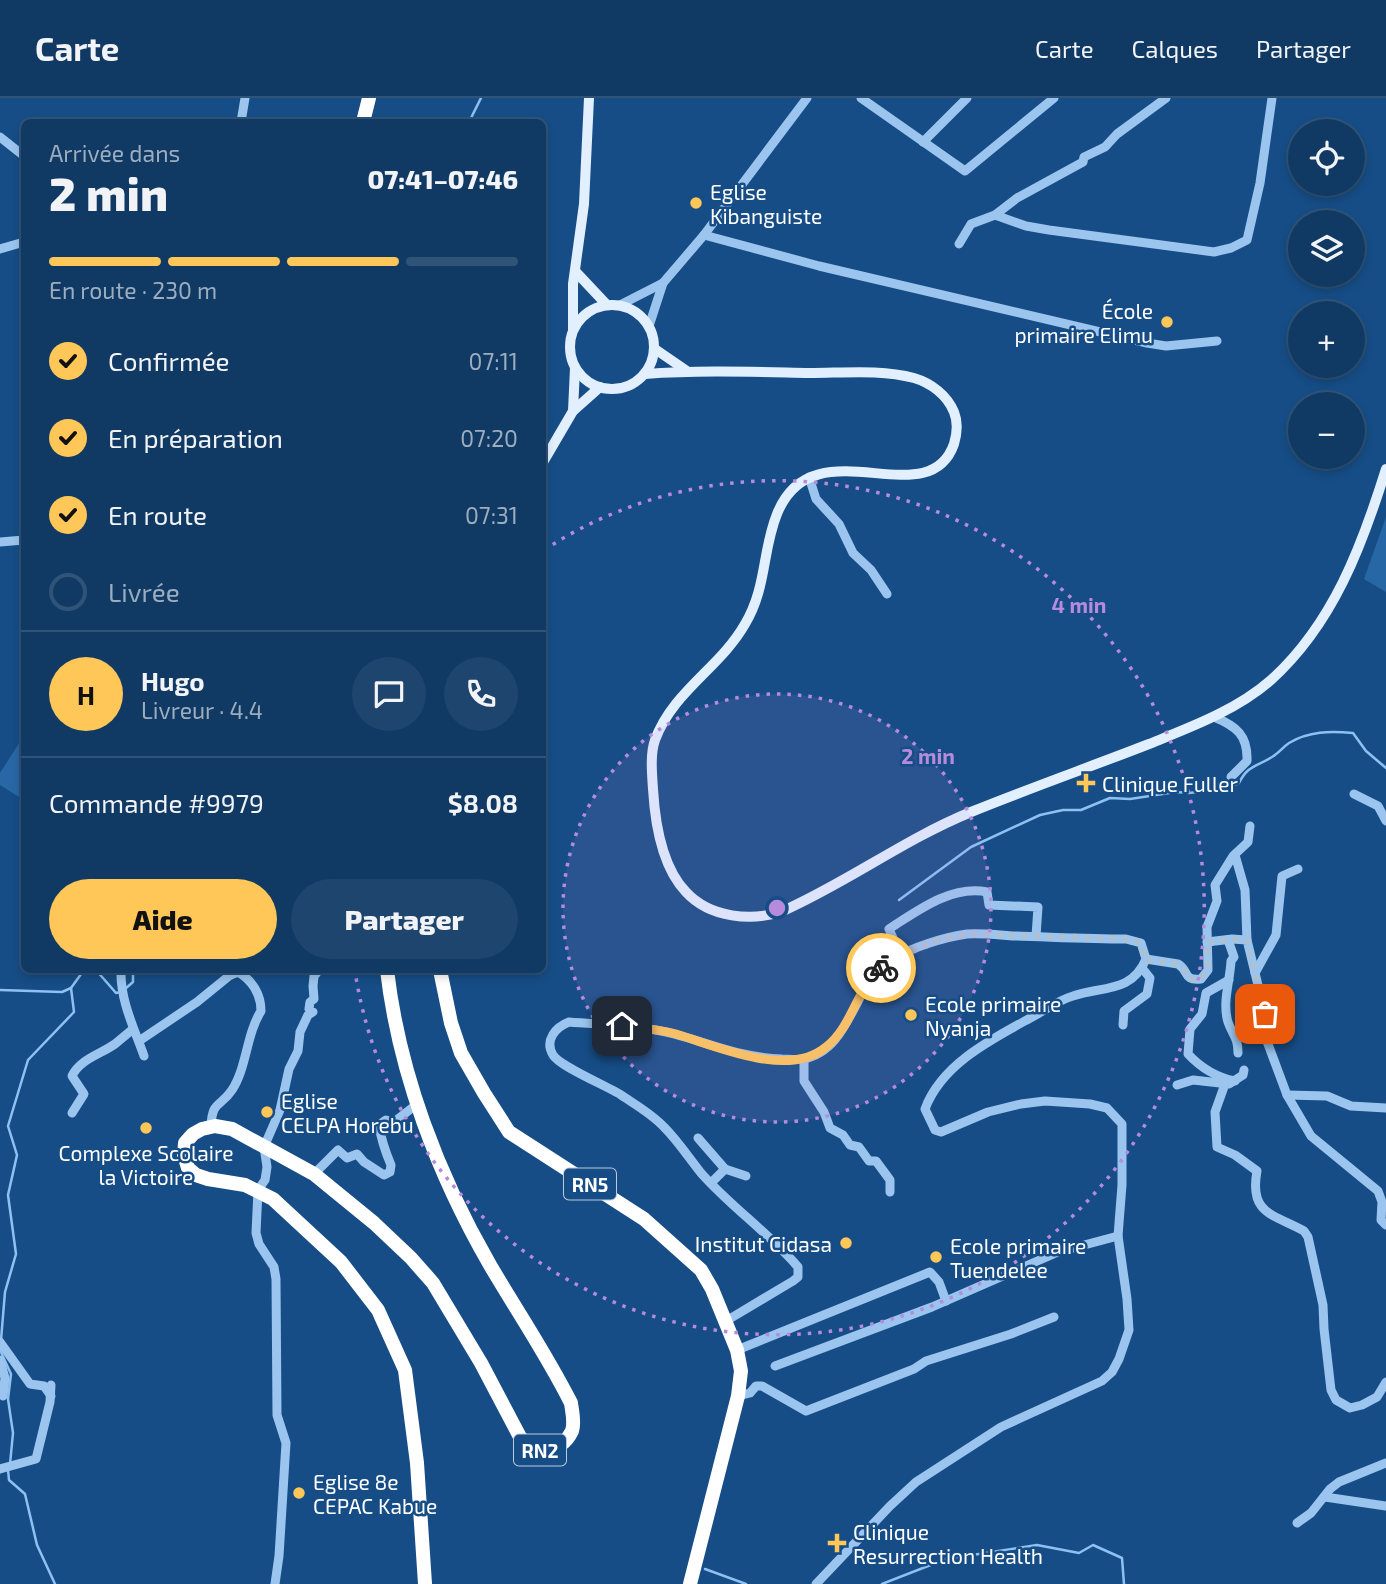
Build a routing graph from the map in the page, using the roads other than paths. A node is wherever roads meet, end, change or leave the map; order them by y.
1 (245, 98) edge
2 (369, 98) edge
3 (589, 98) edge
4 (807, 98) edge
5 (861, 98) edge
6 (881, 98) edge
7 (967, 98) edge
8 (1054, 98) edge
9 (1166, 98) edge
10 (1272, 98) edge
11 (873, 108) junction
12 (242, 119) edge
13 (364, 119) edge
14 (0, 137) edge
15 (923, 142) junction
16 (21, 154) edge
17 (995, 215) junction
18 (704, 235) junction
19 (21, 243) edge
20 (959, 244) dead end
21 (0, 249) edge
22 (575, 271) junction
23 (663, 283) junction
24 (607, 305) junction
25 (620, 305) junction
26 (649, 326) junction
27 (573, 329) junction
28 (1217, 341) dead end
29 (654, 349) junction
30 (575, 368) junction
31 (687, 371) junction
32 (645, 374) junction
33 (600, 387) junction
34 (573, 411) junction
35 (546, 457) edge
36 (1386, 468) edge
37 (809, 477) junction
38 (21, 540) edge
39 (0, 542) edge
40 (887, 594) dead end
41 (1214, 716) junction
42 (1231, 777) dead end
43 (1354, 794) dead end
44 (1386, 821) edge
45 (1250, 826) dead end
46 (1235, 855) junction
47 (1298, 869) dead end
48 (1035, 936) junction
49 (1228, 940) junction
50 (1247, 940) junction
51 (1207, 943) junction
52 (901, 956) junction
53 (1144, 964) junction
54 (121, 973) edge
55 (236, 973) edge
56 (240, 973) edge
57 (316, 973) edge
58 (388, 973) edge
59 (441, 973) edge
60 (1255, 973) junction
61 (1229, 981) junction
62 (1123, 1025) dead end
63 (134, 1029) junction
64 (138, 1041) junction
65 (1238, 1053) dead end
66 (144, 1056) dead end
67 (804, 1059) junction
68 (1244, 1070) dead end
69 (1230, 1082) junction
70 (1177, 1085) dead end
71 (1287, 1095) junction
72 (419, 1107) junction
73 (1386, 1108) edge
74 (72, 1113) dead end
75 (211, 1127) junction
76 (698, 1138) dead end
77 (264, 1147) junction
78 (725, 1169) junction
79 (314, 1174) junction
80 (746, 1176) dead end
81 (711, 1183) junction
82 (258, 1190) junction
83 (890, 1192) dead end
84 (1386, 1225) edge
85 (1118, 1236) junction
86 (946, 1301) junction
87 (1054, 1317) dead end
88 (726, 1321) junction
89 (0, 1342) edge
90 (737, 1350) junction
91 (0, 1360) edge
92 (775, 1367) dead end
93 (1386, 1382) edge
94 (51, 1385) dead end
95 (3, 1396) dead end
96 (51, 1396) junction
97 (738, 1396) junction
98 (1386, 1463) edge
99 (0, 1469) edge
100 (1325, 1497) junction
101 (1386, 1506) edge
102 (1297, 1523) dead end
103 (275, 1584) edge
104 (425, 1584) edge
105 (690, 1584) edge
106 (816, 1584) edge

1 - 12 street
2 - 13 highway
3 - 22 main road
4 - 18 street
5 - 11 street
6 - 11 street
7 - 15 street
8 - 15 street
9 - 17 street
10 - 17 street
11 - 15 street
14 - 16 street
17 - 20 street
18 - 23 street
18 - 28 street
19 - 21 street
22 - 24 main road
22 - 27 main road
23 - 25 street
23 - 26 street
24 - 25 main road
24 - 27 main road
25 - 26 main road
26 - 29 main road
27 - 30 main road
29 - 31 main road
29 - 32 main road
30 - 33 main road
30 - 34 main road
31 - 32 main road
31 - 37 main road
32 - 33 main road
33 - 34 main road
34 - 35 main road
36 - 41 main road
37 - 40 street
37 - 41 main road
38 - 39 street
41 - 42 street
43 - 44 street
45 - 46 street
46 - 50 street
46 - 51 street
47 - 60 street
48 - 52 street
48 - 52 street
48 - 53 street
49 - 50 street
49 - 51 street
49 - 61 street
50 - 60 street
51 - 53 street
52 - 67 street
53 - 62 street
53 - 85 street
54 - 63 street
55 - 64 street
56 - 75 street
57 - 77 street
58 - 72 highway, RN2
59 - 88 highway, RN5
60 - 71 street
61 - 65 street
61 - 69 street
63 - 64 street
63 - 74 street
64 - 66 street
67 - 81 street
67 - 83 street
68 - 69 street
69 - 70 street
69 - 93 street
71 - 73 street
71 - 84 street
72 - 79 street
72 - 79 highway, RN2
75 - 77 highway, RN2
75 - 82 highway
76 - 78 street
77 - 79 highway, RN2
77 - 82 street
78 - 80 street
78 - 81 street
81 - 88 street
82 - 103 street
82 - 104 highway
85 - 86 street
85 - 106 street
86 - 90 street
86 - 92 street
87 - 97 street
88 - 90 highway, RN5
89 - 96 street
90 - 97 highway, RN5
91 - 95 street
94 - 96 street
96 - 99 street
97 - 105 highway, RN5
98 - 100 street
100 - 101 street
100 - 102 street

